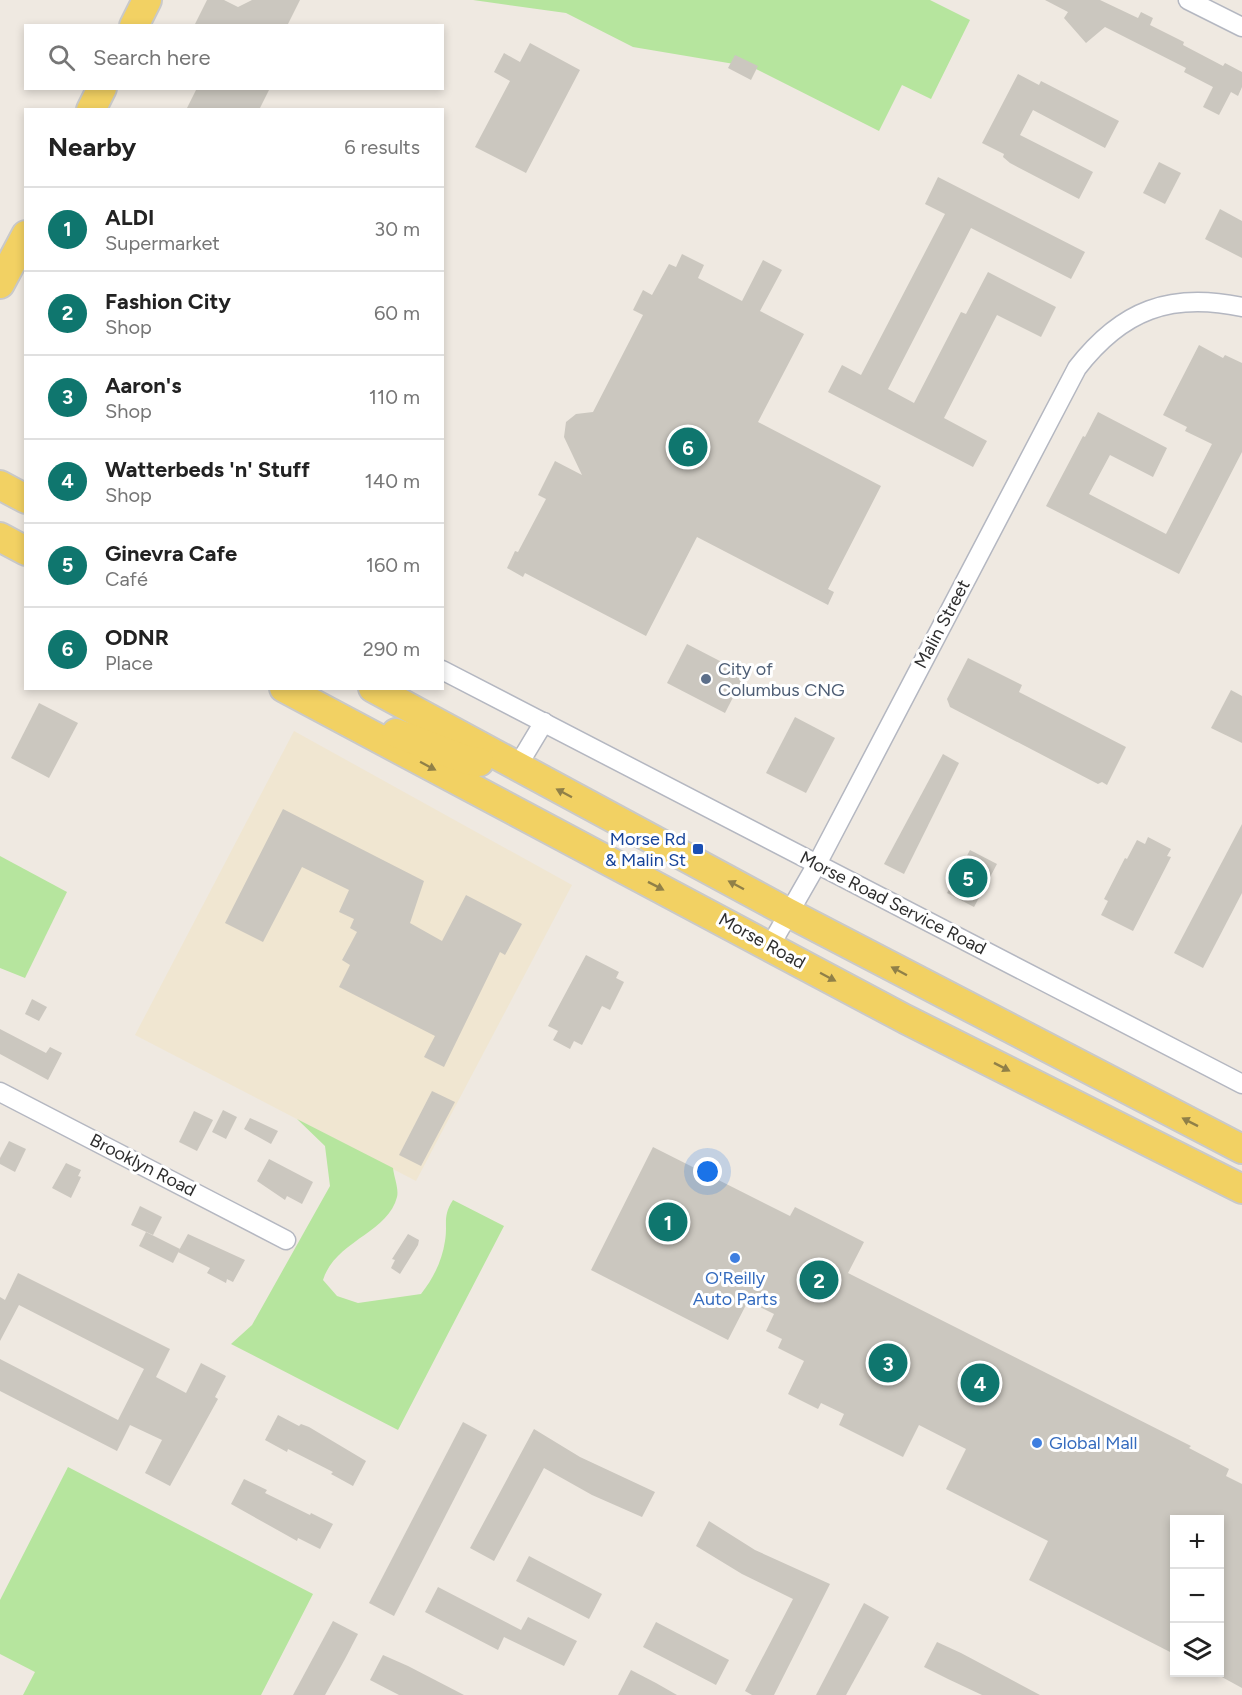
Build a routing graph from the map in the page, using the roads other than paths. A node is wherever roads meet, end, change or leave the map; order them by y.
1 (147, 0) edge
2 (1188, 0) edge
3 (135, 24) edge
4 (1242, 27) edge
5 (101, 90) edge
6 (92, 108) edge
7 (24, 239) edge
8 (0, 284) edge
9 (1242, 307) edge
10 (0, 485) edge
11 (24, 498) edge
12 (0, 537) edge
13 (24, 550) edge
14 (444, 671) edge
15 (288, 690) edge
16 (377, 690) edge
17 (320, 707) junction
18 (544, 722) junction
19 (517, 767) junction
20 (496, 802) junction
21 (659, 843) junction
22 (817, 864) junction
23 (788, 912) junction
24 (770, 946) junction
25 (1242, 1084) edge
26 (0, 1092) edge
27 (1242, 1149) edge
28 (1242, 1190) edge
29 (286, 1240) dead end

1 - 3 main road
2 - 4 street
5 - 6 main road
7 - 8 main road
9 - 22 street, Malin Street
10 - 11 main road
12 - 13 main road
14 - 18 street, Morse Road Service Road
15 - 17 main road, Morse Road
16 - 19 main road, Morse Road
17 - 19 main road
17 -> 20 main road, Morse Road
18 - 19 street
18 - 22 street, Morse Road Service Road
21 -> 19 main road, Morse Road
20 - 21 main road
20 -> 24 main road, Morse Road
23 -> 21 main road, Morse Road
22 - 23 street, Malin Street
22 - 25 street, Morse Road Service Road
23 - 24 street, Malin Street
27 -> 23 main road, Morse Road
24 -> 28 main road, Morse Road
26 - 29 street, Brooklyn Road

